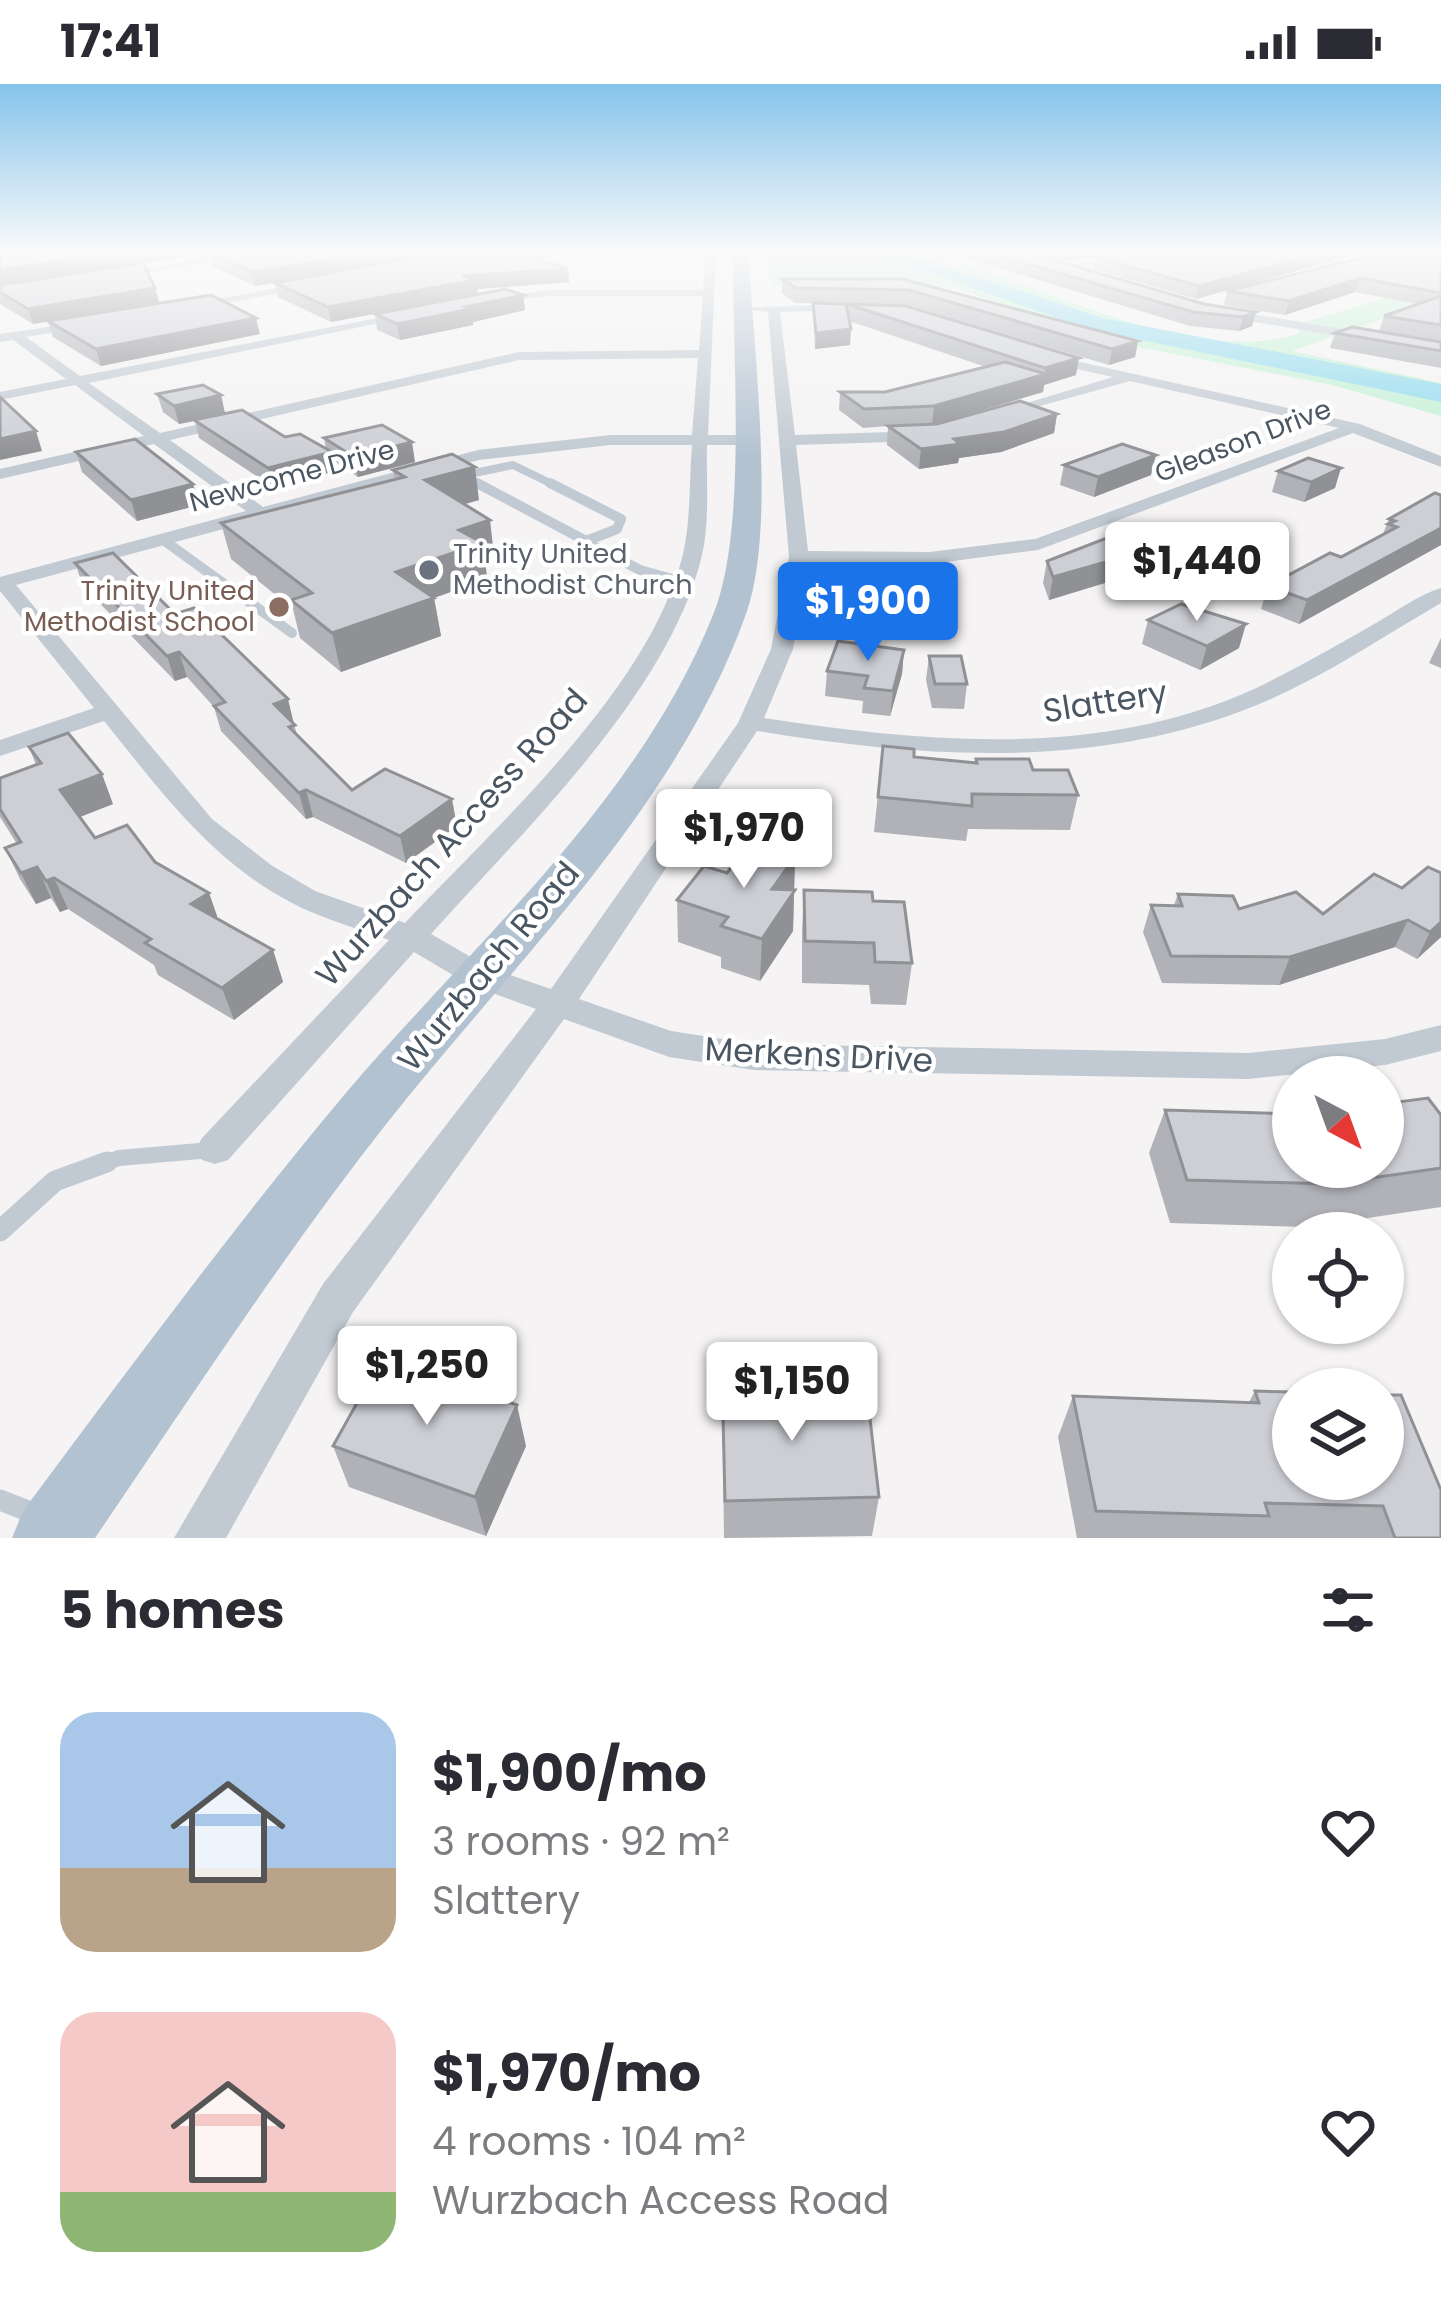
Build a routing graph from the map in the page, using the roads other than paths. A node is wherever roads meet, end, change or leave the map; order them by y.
1 (94, 322) edge
2 (378, 322) edge
3 (708, 322) edge
4 (757, 322) edge
5 (761, 322) edge
6 (1294, 322) edge
7 (8, 337) edge
8 (1440, 350) edge
9 (706, 354) junction
10 (1030, 354) edge
11 (1126, 378) junction
12 (76, 382) junction
13 (0, 396) edge
14 (989, 419) edge
15 (1354, 427) junction
16 (950, 430) edge
17 (156, 439) junction
18 (700, 440) junction
19 (746, 440) junction
20 (790, 440) junction
21 (1441, 462) edge
22 (0, 474) edge
23 (392, 476) junction
24 (462, 476) junction
25 (448, 479) edge
26 (413, 488) edge
27 (267, 518) junction
28 (162, 539) junction
29 (586, 542) junction
30 (800, 557) junction
31 (683, 582) junction
32 (2, 583) edge
33 (1441, 594) edge
34 (292, 633) dead end
35 (109, 711) junction
36 (750, 723) junction
37 (0, 748) edge
38 (412, 938) junction
39 (479, 976) junction
40 (556, 1004) junction
41 (1441, 1038) edge
42 (215, 1150) joint
43 (0, 1231) edge
44 (37, 1520) edge
45 (199, 1538) edge

1 - 7 street
2 - 12 street
3 - 9 street, Wurzbach Access Road
4 - 19 main road, Wurzbach Road
5 - 20 street
6 - 8 street
7 - 12 street
9 - 17 street
9 - 18 street, Wurzbach Access Road
10 - 11 street
11 - 14 street
11 - 15 street
12 - 13 street
12 - 17 street
15 - 21 street
15 - 30 street, Gleason Drive
16 - 20 street
17 - 22 street
17 - 27 street
18 - 19 street, Newcome Drive
18 - 23 street, Newcome Drive
18 - 31 street, Wurzbach Access Road
19 - 39 main road, Wurzbach Road
20 - 30 street
23 - 26 lane
23 - 27 street, Newcome Drive
24 - 25 lane
24 - 29 lane
24 - 29 lane
27 - 28 street, Newcome Drive
28 - 32 street, Newcome Drive
28 - 34 lane
29 - 31 lane
30 - 36 street
31 - 38 street, Wurzbach Access Road
32 - 35 street, Merkens Drive
33 - 36 street, Slattery
35 - 37 street
35 - 38 street, Merkens Drive
36 - 40 street
38 - 39 street, Merkens Drive
38 - 42 street, Wurzbach Access Road
39 - 40 street, Merkens Drive
39 - 44 main road, Wurzbach Road
40 - 41 street, Merkens Drive
40 - 45 street
42 - 43 lane

